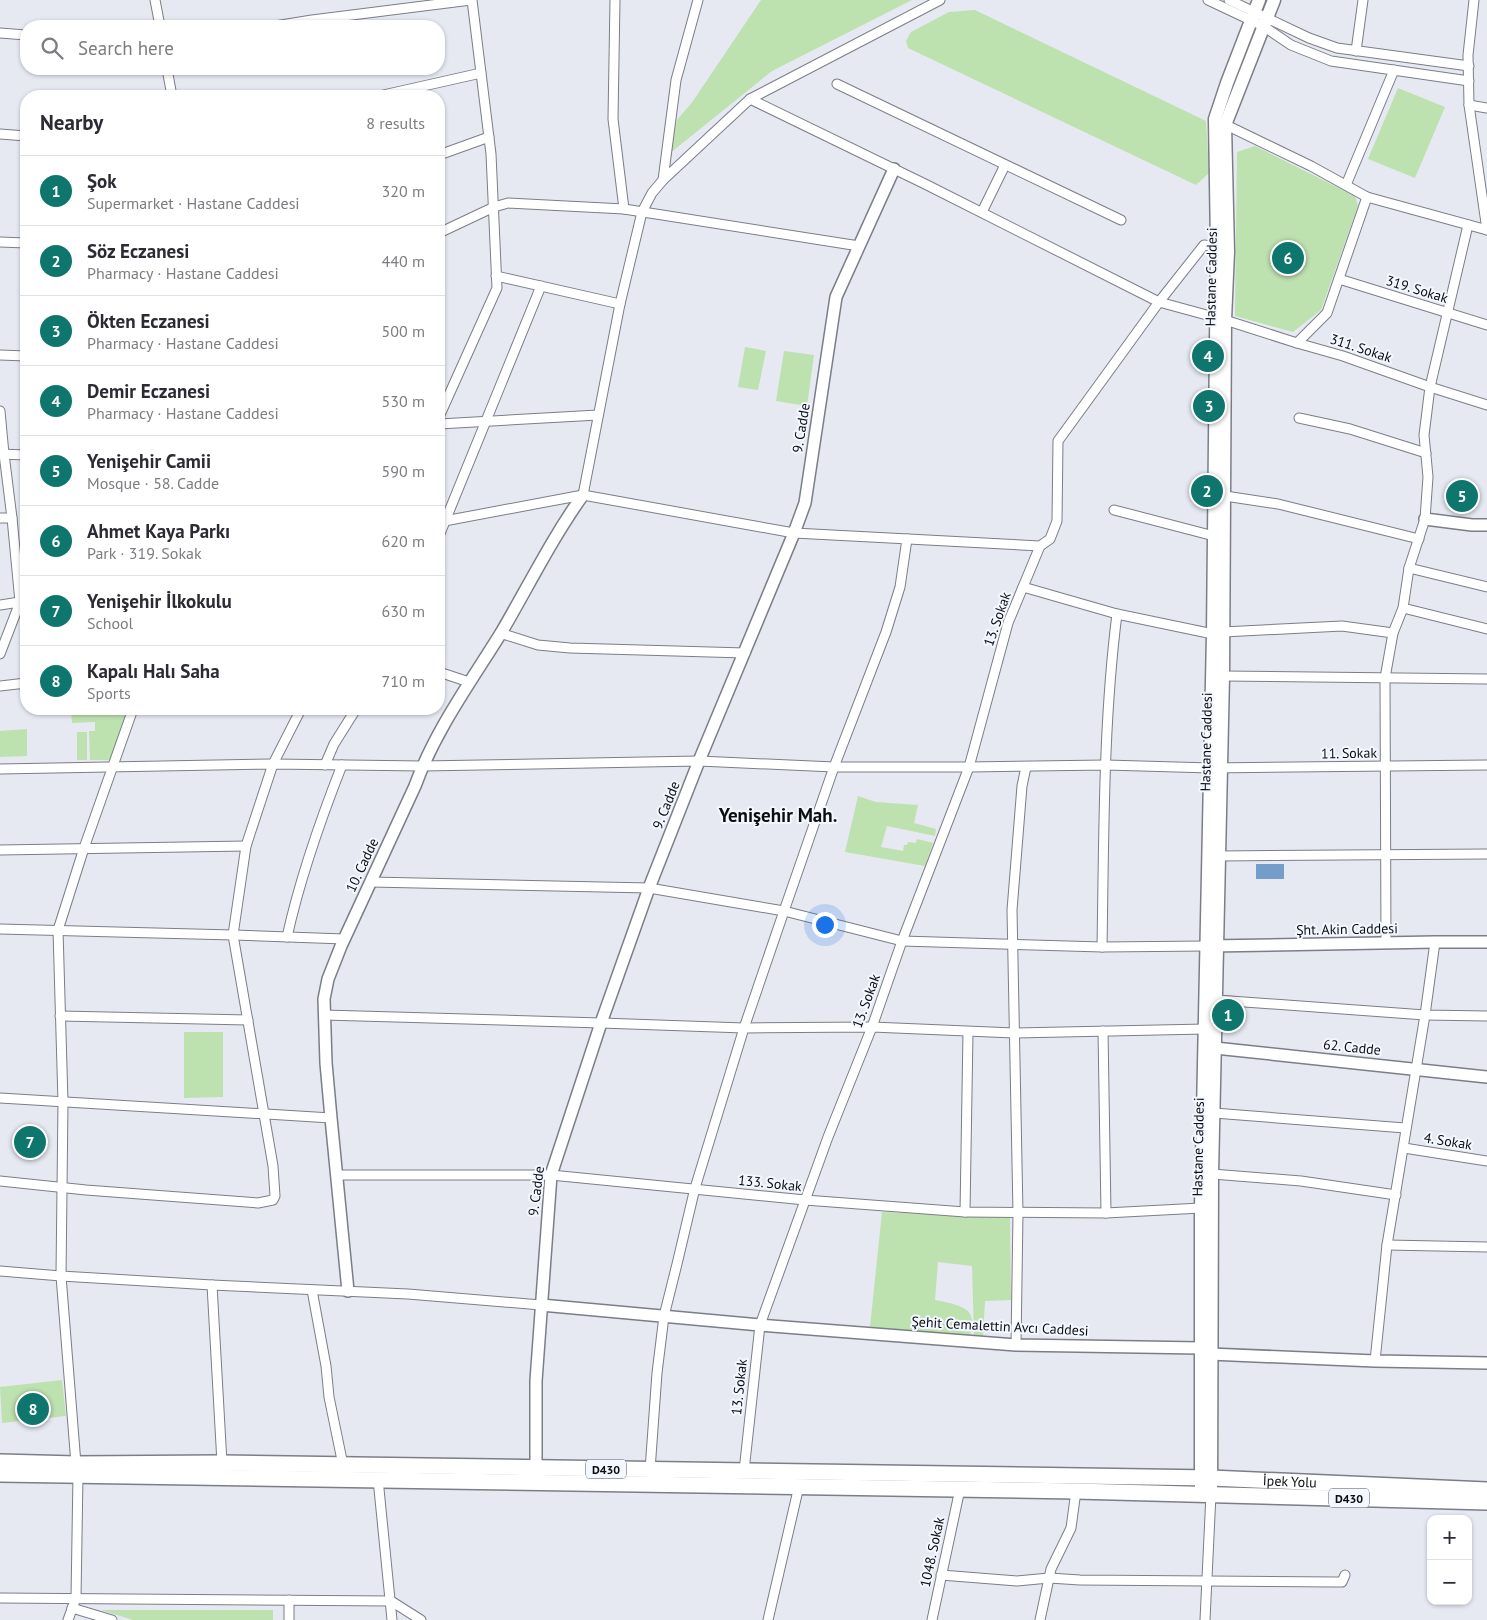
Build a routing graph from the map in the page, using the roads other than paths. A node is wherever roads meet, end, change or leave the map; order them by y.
1 (155, 0) edge
2 (472, 0) edge
3 (616, 0) edge
4 (698, 0) edge
5 (940, 0) edge
6 (1208, 0) edge
7 (1229, 0) edge
8 (1274, 0) edge
9 (1364, 0) edge
10 (1474, 0) edge
11 (1254, 11) edge
12 (159, 20) edge
13 (312, 20) edge
14 (1264, 22) junction
15 (0, 33) edge
16 (20, 35) edge
17 (1356, 51) junction
18 (1468, 66) junction
19 (1394, 70) junction
20 (481, 73) junction
21 (168, 75) edge
22 (1469, 81) junction
23 (837, 84) dead end
24 (171, 90) edge
25 (406, 90) edge
26 (750, 98) junction
27 (1469, 105) junction
28 (1487, 108) edge
29 (1220, 122) junction
30 (0, 134) edge
31 (20, 136) edge
32 (489, 137) junction
33 (445, 153) edge
34 (1005, 165) junction
35 (894, 169) junction
36 (664, 180) junction
37 (1346, 185) junction
38 (1367, 197) junction
39 (494, 207) junction
40 (624, 209) junction
41 (642, 212) junction
42 (982, 212) junction
43 (1121, 220) dead end
44 (1468, 225) junction
45 (445, 230) edge
46 (1487, 230) edge
47 (0, 242) edge
48 (20, 243) edge
49 (859, 246) junction
50 (1222, 249) junction
51 (496, 276) junction
52 (1339, 279) junction
53 (541, 286) junction
54 (1159, 302) junction
55 (620, 304) junction
56 (1447, 312) junction
57 (1220, 319) junction
58 (1487, 325) edge
59 (1297, 343) junction
60 (0, 355) edge
61 (20, 356) edge
62 (1430, 387) junction
63 (445, 404) edge
64 (1487, 405) edge
65 (0, 411) edge
66 (598, 415) junction
67 (1299, 418) dead end
68 (486, 421) junction
69 (445, 424) edge
70 (1426, 453) junction
71 (2, 454) edge
72 (20, 455) edge
73 (583, 495) junction
74 (1225, 496) junction
75 (1114, 510) dead end
76 (445, 514) edge
77 (0, 518) edge
78 (12, 518) junction
79 (1425, 518) junction
80 (445, 520) edge
81 (1487, 525) edge
82 (794, 533) junction
83 (1214, 536) junction
84 (908, 539) junction
85 (1419, 539) junction
86 (1040, 546) junction
87 (1409, 568) junction
88 (20, 578) edge
89 (1023, 587) junction
90 (1487, 587) edge
91 (20, 602) edge
92 (0, 605) edge
93 (20, 608) edge
94 (1403, 608) junction
95 (1118, 614) junction
96 (1487, 630) edge
97 (500, 633) junction
98 (1218, 633) junction
99 (1393, 633) junction
100 (745, 653) junction
101 (0, 654) edge
102 (445, 674) edge
103 (1223, 676) junction
104 (1385, 678) junction
105 (1487, 679) edge
106 (469, 682) junction
107 (20, 684) edge
108 (0, 686) edge
109 (131, 715) edge
110 (298, 715) edge
111 (352, 715) edge
112 (699, 761) junction
113 (273, 764) junction
114 (325, 765) junction
115 (342, 765) junction
116 (1106, 765) junction
117 (1487, 765) edge
118 (422, 766) junction
119 (1386, 766) junction
120 (834, 767) junction
121 (969, 767) junction
122 (1026, 767) junction
123 (113, 768) junction
124 (1215, 768) junction
125 (0, 769) edge
126 (246, 846) junction
127 (84, 848) junction
128 (0, 850) edge
129 (1387, 854) junction
130 (1487, 854) edge
131 (1220, 856) junction
132 (371, 882) junction
133 (649, 888) junction
134 (784, 911) junction
135 (0, 929) edge
136 (58, 930) junction
137 (233, 935) junction
138 (288, 937) junction
139 (344, 939) junction
140 (902, 941) junction
141 (1434, 942) junction
142 (1487, 942) edge
143 (1386, 943) junction
144 (1014, 944) junction
145 (1212, 946) junction
146 (1102, 947) junction
147 (1217, 1000) junction
148 (324, 1015) junction
149 (1425, 1015) junction
150 (60, 1016) junction
151 (1487, 1016) edge
152 (248, 1020) junction
153 (602, 1023) junction
154 (872, 1027) junction
155 (744, 1028) junction
156 (1205, 1029) junction
157 (1103, 1031) junction
158 (968, 1032) junction
159 (1014, 1033) junction
160 (1215, 1048) junction
161 (1416, 1069) junction
162 (1487, 1077) edge
163 (0, 1098) edge
164 (63, 1102) junction
165 (1214, 1113) junction
166 (265, 1115) junction
167 (331, 1118) junction
168 (1406, 1128) junction
169 (1404, 1148) junction
170 (1487, 1161) edge
171 (1212, 1174) junction
172 (551, 1175) junction
173 (337, 1176) junction
174 (0, 1182) edge
175 (62, 1187) junction
176 (695, 1188) junction
177 (1396, 1195) junction
178 (805, 1200) junction
179 (1201, 1208) junction
180 (965, 1212) junction
181 (1106, 1212) junction
182 (1018, 1213) junction
183 (1387, 1244) junction
184 (1487, 1247) edge
185 (0, 1271) edge
186 (61, 1276) junction
187 (212, 1285) junction
188 (312, 1290) junction
189 (348, 1291) junction
190 (541, 1305) junction
191 (664, 1316) junction
192 (760, 1325) junction
193 (1016, 1345) junction
194 (1205, 1351) junction
195 (1375, 1362) junction
196 (1487, 1363) edge
197 (0, 1462) edge
198 (222, 1463) junction
199 (343, 1465) junction
200 (536, 1468) junction
201 (77, 1470) junction
202 (650, 1470) junction
203 (744, 1471) junction
204 (0, 1474) edge
205 (1206, 1478) junction
206 (378, 1479) junction
207 (799, 1486) junction
208 (960, 1489) junction
209 (1487, 1490) edge
210 (1076, 1491) junction
211 (1206, 1494) junction
212 (1487, 1502) edge
213 (941, 1575) junction
214 (1344, 1575) dead end
215 (1049, 1578) junction
216 (1206, 1582) junction
217 (0, 1598) edge
218 (76, 1598) junction
219 (288, 1600) junction
220 (391, 1601) junction
221 (72, 1608) junction
222 (68, 1620) edge
223 (112, 1620) edge
224 (289, 1620) edge
225 (392, 1620) edge
226 (421, 1620) edge
227 (768, 1620) edge
228 (932, 1620) edge
229 (1040, 1620) edge
230 (1205, 1620) edge

1 - 12 street
2 - 13 street
2 - 20 street
3 - 40 street
4 - 36 street
5 - 26 street
6 - 11 street
7 - 11 street
8 - 14 main road, Hastane Caddesi
9 - 17 street
10 - 18 street
11 - 14 street
11 - 29 main road, Hastane Caddesi
14 - 17 street
14 - 19 street
14 - 29 main road, Hastane Caddesi
15 - 16 street
17 - 18 street
18 - 22 street
19 - 22 street
19 - 37 street
20 - 25 street
20 - 32 street
21 - 24 street
22 - 27 street
23 - 34 street
26 - 35 street, 311. Sokak
26 - 36 street
27 - 28 street
27 - 46 street
29 - 37 street
29 - 50 main road, Hastane Caddesi
30 - 31 street
32 - 33 street
32 - 39 street
34 - 42 street
34 - 43 street
35 - 42 street, 311. Sokak
35 - 49 street, 9. Cadde
36 - 41 street
37 - 38 street
38 - 44 street
38 - 52 street
39 - 40 street
39 - 45 street
39 - 51 street
40 - 41 street
41 - 49 street
41 - 55 street
42 - 54 street, 311. Sokak
44 - 46 street
44 - 56 street
47 - 48 street
49 - 82 street, 9. Cadde
50 - 54 street, 13. Sokak
50 - 57 main road, Hastane Caddesi
51 - 53 street
51 - 63 street
52 - 56 street, 319. Sokak
52 - 59 street
53 - 55 street
53 - 68 street
54 - 57 street, 311. Sokak
54 - 86 street, 13. Sokak
55 - 66 street
56 - 58 street, 319. Sokak
56 - 62 street
57 - 59 street, 311. Sokak
57 - 74 main road, Hastane Caddesi
57 - 83 main road, Hastane Caddesi
59 - 62 street, 311. Sokak
60 - 61 street
62 - 64 street, 311. Sokak
62 - 70 street
65 - 71 street
66 - 68 street
66 - 73 street
67 - 70 street
68 - 69 street
68 - 76 street
70 - 79 street
71 - 72 street
71 - 78 street
73 - 80 street
73 - 82 street
73 - 97 street, 10. Cadde
74 - 85 street
74 - 98 main road, Hastane Caddesi
75 - 83 street
77 - 78 street
78 - 88 street
79 - 81 street
79 - 85 street
82 - 84 street
82 - 100 street, 9. Cadde
83 - 98 main road, Hastane Caddesi
84 - 86 street
84 - 120 street
85 - 87 street
86 - 89 street, 13. Sokak
87 - 90 street
87 - 94 street
89 - 95 street
89 - 121 street, 13. Sokak
91 - 92 street
93 - 101 street
94 - 96 street
94 - 99 street
95 - 98 street
95 - 116 street
97 - 100 street
97 - 106 street, 10. Cadde
98 - 99 street
98 - 103 main road, Hastane Caddesi
98 - 124 main road, Hastane Caddesi
99 - 104 street
100 - 112 street, 9. Cadde
102 - 106 street
103 - 104 street
103 - 124 main road, Hastane Caddesi
104 - 105 street
104 - 119 street
106 - 118 street, 10. Cadde
107 - 108 street
109 - 123 street
110 - 113 street
111 - 114 street
112 - 118 street, 11. Sokak
112 - 120 street, 11. Sokak
112 - 133 street, 9. Cadde
113 - 114 street, 11. Sokak
113 - 123 street, 11. Sokak
113 - 126 street
114 - 115 street, 11. Sokak
115 - 118 street, 11. Sokak
115 - 138 street
116 - 122 street, 11. Sokak
116 - 124 street, 11. Sokak
116 - 146 street
117 - 119 street, 11. Sokak
118 - 132 street, 10. Cadde
119 - 124 street, 11. Sokak
119 - 129 street
120 - 121 street, 11. Sokak
120 - 134 street
121 - 122 street, 11. Sokak
121 - 140 street, 13. Sokak
122 - 144 street
123 - 125 street, 11. Sokak
123 - 127 street
124 - 131 main road, Hastane Caddesi
124 - 145 main road, Hastane Caddesi
126 - 127 street
126 - 137 street
127 - 128 street
127 - 136 street
129 - 130 street
129 - 131 street
129 - 143 street
131 - 145 main road, Hastane Caddesi
132 - 133 street
132 - 139 street, 10. Cadde
133 - 134 street
133 - 153 street, 9. Cadde
134 - 140 street
134 - 155 street
135 - 136 street
136 - 137 street
136 - 150 street
137 - 138 street
137 - 152 street
138 - 139 street
139 - 148 street, 10. Cadde
140 - 144 street
140 - 154 street, 13. Sokak
141 - 142 street, Şht. Akin Caddesi
141 - 143 street, Şht. Akin Caddesi
141 - 149 street
143 - 145 street, Şht. Akin Caddesi
144 - 146 street
144 - 159 street
145 - 146 street
145 - 147 main road, Hastane Caddesi
145 - 156 main road, Hastane Caddesi
147 - 149 street
147 - 160 main road, Hastane Caddesi
148 - 153 street
148 - 167 street, 10. Cadde
149 - 151 street
149 - 161 street
150 - 152 street
150 - 164 street
152 - 166 street
153 - 155 street
153 - 172 street, 9. Cadde
154 - 155 street
154 - 158 street
154 - 178 street, 13. Sokak
155 - 176 street
156 - 157 street
156 - 179 main road, Hastane Caddesi
157 - 159 street
157 - 181 street
158 - 159 street
158 - 180 street
159 - 182 street
160 - 161 street, 62. Cadde
160 - 165 main road, Hastane Caddesi
161 - 162 street, 62. Cadde
161 - 168 street
163 - 164 street
164 - 166 street
164 - 175 street
165 - 168 street
165 - 171 main road, Hastane Caddesi
166 - 167 street
166 - 175 street
167 - 173 street, 10. Cadde
168 - 169 street
169 - 170 street, 4. Sokak
169 - 177 street
171 - 177 street
171 - 194 main road, Hastane Caddesi
172 - 173 street, 133. Sokak
172 - 176 street, 133. Sokak
172 - 190 street, 9. Cadde
173 - 189 street, 10. Cadde
174 - 175 street
175 - 186 street
176 - 178 street, 133. Sokak
176 - 191 street
177 - 183 street
178 - 180 street, 133. Sokak
178 - 192 street, 13. Sokak
179 - 181 street, 133. Sokak
179 - 194 main road, Hastane Caddesi
180 - 182 street, 133. Sokak
181 - 182 street, 133. Sokak
182 - 193 street
183 - 184 street
183 - 195 street
185 - 186 street
186 - 187 street
186 - 201 street
187 - 188 street
187 - 198 street
188 - 189 street
188 - 199 street
189 - 190 street
190 - 191 street, Şehit Cemalettin Avcı Caddesi
190 - 200 street, 9. Cadde
191 - 192 street, Şehit Cemalettin Avcı Caddesi
191 - 202 street
192 - 193 street, Şehit Cemalettin Avcı Caddesi
192 - 203 street, 13. Sokak
193 - 194 street, Şehit Cemalettin Avcı Caddesi
194 - 195 street, Şehit Cemalettin Avcı Caddesi
194 - 205 main road, Hastane Caddesi
195 - 196 street, Şehit Cemalettin Avcı Caddesi
197 - 201 highway, D430
198 - 199 highway, D430
198 - 201 highway, D430
199 - 200 highway, D430
200 - 202 highway, D430
201 - 204 highway, D430
201 - 206 highway, D430
201 - 218 street
202 - 203 highway, D430
203 - 205 highway, D430
205 - 209 highway, İpek Yolu / D430
205 - 211 main road, Hastane Caddesi
206 - 207 highway, D430
206 - 220 street
207 - 208 highway, D430
207 - 227 street
208 - 210 highway, D430
208 - 213 street, 1048. Sokak
210 - 211 highway, D430
210 - 215 street
211 - 212 highway, D430
211 - 216 street
213 - 215 street
213 - 228 street, 1048. Sokak
214 - 216 street
215 - 216 street
215 - 229 street
216 - 230 street
217 - 218 street
218 - 219 street
218 - 221 street
219 - 220 street
219 - 224 street
220 - 225 street
220 - 226 street
221 - 222 street
221 - 223 street

